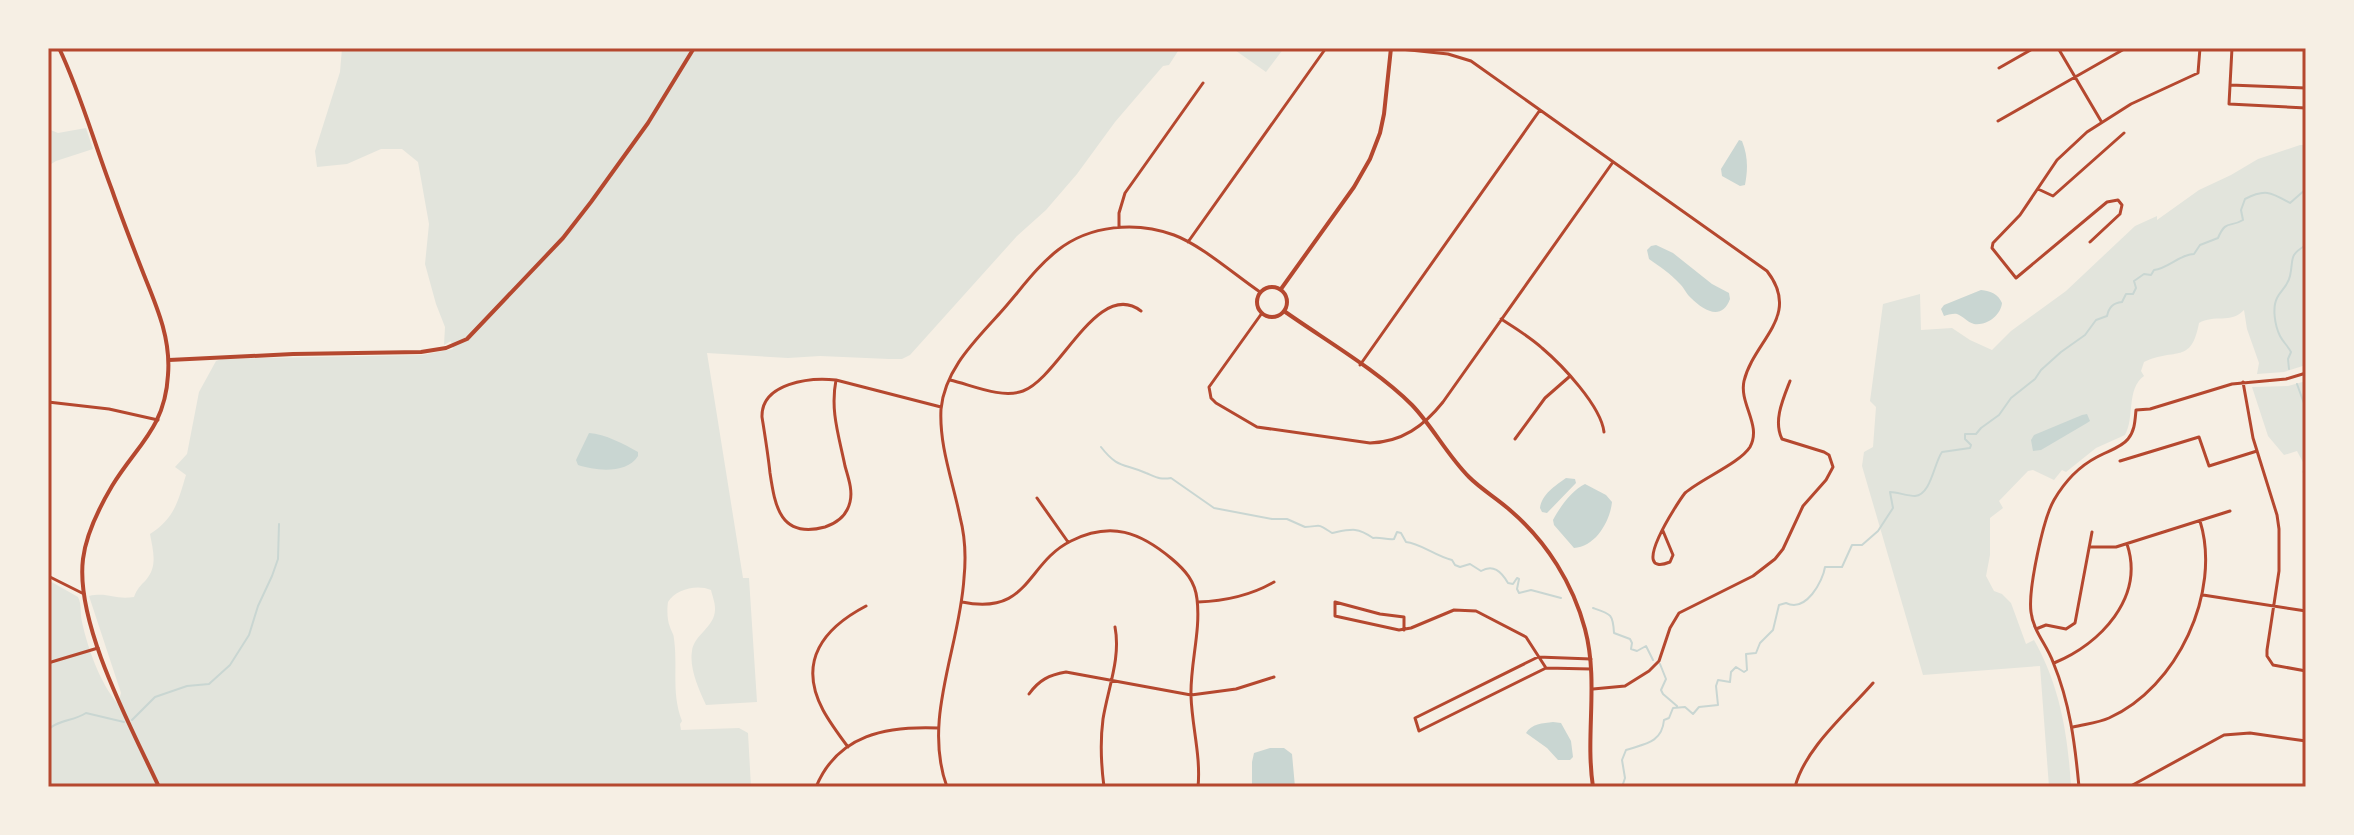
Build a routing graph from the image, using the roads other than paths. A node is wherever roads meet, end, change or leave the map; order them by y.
1 (59, 48) edge
2 (694, 48) edge
3 (1326, 48) edge
4 (1391, 48) edge
5 (2034, 48) edge
6 (2058, 48) edge
7 (2126, 48) edge
8 (2200, 48) edge
9 (2232, 48) edge
10 (1999, 68) dead end
11 (2075, 77) junction
12 (1203, 83) dead end
13 (2230, 85) junction
14 (2306, 88) edge
15 (2306, 108) edge
16 (1540, 110) junction
17 (1998, 121) dead end
18 (2102, 122) junction
19 (2124, 133) dead end
20 (1613, 162) junction
21 (2038, 189) junction
22 (1119, 227) junction
23 (1188, 242) junction
24 (2090, 242) dead end
25 (1281, 289) junction
26 (1260, 292) junction
27 (1141, 311) dead end
28 (1284, 311) junction
29 (1262, 313) junction
30 (1501, 319) junction
31 (169, 360) junction
32 (1360, 365) junction
33 (2306, 373) edge
34 (1569, 377) junction
35 (836, 380) junction
36 (950, 380) junction
37 (1790, 381) dead end
38 (2243, 381) junction
39 (48, 402) edge
40 (941, 407) junction
41 (158, 420) junction
42 (1425, 421) junction
43 (1604, 432) dead end
44 (1515, 439) dead end
45 (2257, 451) junction
46 (2120, 461) dead end
47 (1037, 498) dead end
48 (2230, 511) dead end
49 (2200, 521) junction
50 (1663, 531) junction
51 (2092, 532) dead end
52 (1068, 542) junction
53 (2127, 544) junction
54 (2089, 547) junction
55 (48, 576) edge
56 (1274, 582) dead end
57 (84, 594) junction
58 (2202, 595) junction
59 (962, 602) junction
60 (1198, 602) junction
61 (866, 606) dead end
62 (2274, 606) junction
63 (2306, 611) edge
64 (1115, 627) dead end
65 (2036, 629) junction
66 (1404, 630) junction
67 (98, 648) junction
68 (1538, 657) junction
69 (1591, 659) junction
70 (48, 663) edge
71 (2054, 663) junction
72 (1546, 668) junction
73 (1591, 669) junction
74 (2306, 671) edge
75 (1274, 677) dead end
76 (1112, 680) junction
77 (1873, 683) dead end
78 (1593, 689) junction
79 (1029, 694) dead end
80 (1191, 695) junction
81 (2073, 727) junction
82 (938, 728) junction
83 (2306, 741) edge
84 (848, 747) junction
85 (159, 787) edge
86 (816, 787) edge
87 (947, 787) edge
88 (1104, 787) edge
89 (1198, 787) edge
90 (1593, 787) edge
91 (1795, 787) edge
92 (2079, 787) edge
93 (2129, 787) edge

1 - 31 street
2 - 31 street
3 - 23 street
4 - 16 street
4 - 25 street
5 - 10 street
6 - 11 street
7 - 11 street
8 - 18 street
9 - 13 street
11 - 17 street
11 - 18 street
12 - 22 street
13 - 14 street
13 - 15 street
16 - 20 street
16 - 32 street
18 - 21 street
19 - 21 street
20 - 30 street
20 - 50 street
21 - 24 street
22 - 23 street
22 - 36 street
23 - 26 street
25 - 26 street
25 - 28 street
26 - 29 street
27 - 36 street
28 - 29 street
28 - 32 street
29 - 42 street
30 - 34 street
30 - 42 street
31 - 41 street
32 - 42 street
33 - 38 street
34 - 43 street
34 - 44 street
35 - 35 street
35 - 40 street
36 - 40 street
37 - 78 street
38 - 45 street
38 - 65 street
39 - 41 street
40 - 59 street
41 - 57 street
42 - 69 street
45 - 46 street
45 - 62 street
47 - 52 street
48 - 49 street
49 - 53 street
49 - 58 street
50 - 50 street
51 - 54 street
52 - 59 street
52 - 60 street
53 - 54 street
53 - 71 street
54 - 65 street
55 - 57 street
56 - 60 street
57 - 67 street
58 - 62 street
58 - 81 street
59 - 82 street
60 - 80 street
61 - 84 street
62 - 63 street
62 - 74 street
64 - 76 street
65 - 71 street
66 - 66 street
66 - 68 street
67 - 70 street
67 - 85 street
68 - 69 street
68 - 72 street
68 - 72 street
69 - 73 street
71 - 81 street
72 - 73 street
73 - 78 street
75 - 80 street
76 - 79 street
76 - 80 street
76 - 88 street
77 - 91 street
78 - 90 street
80 - 89 street
81 - 92 street
82 - 84 street
82 - 87 street
83 - 93 street
84 - 86 street

